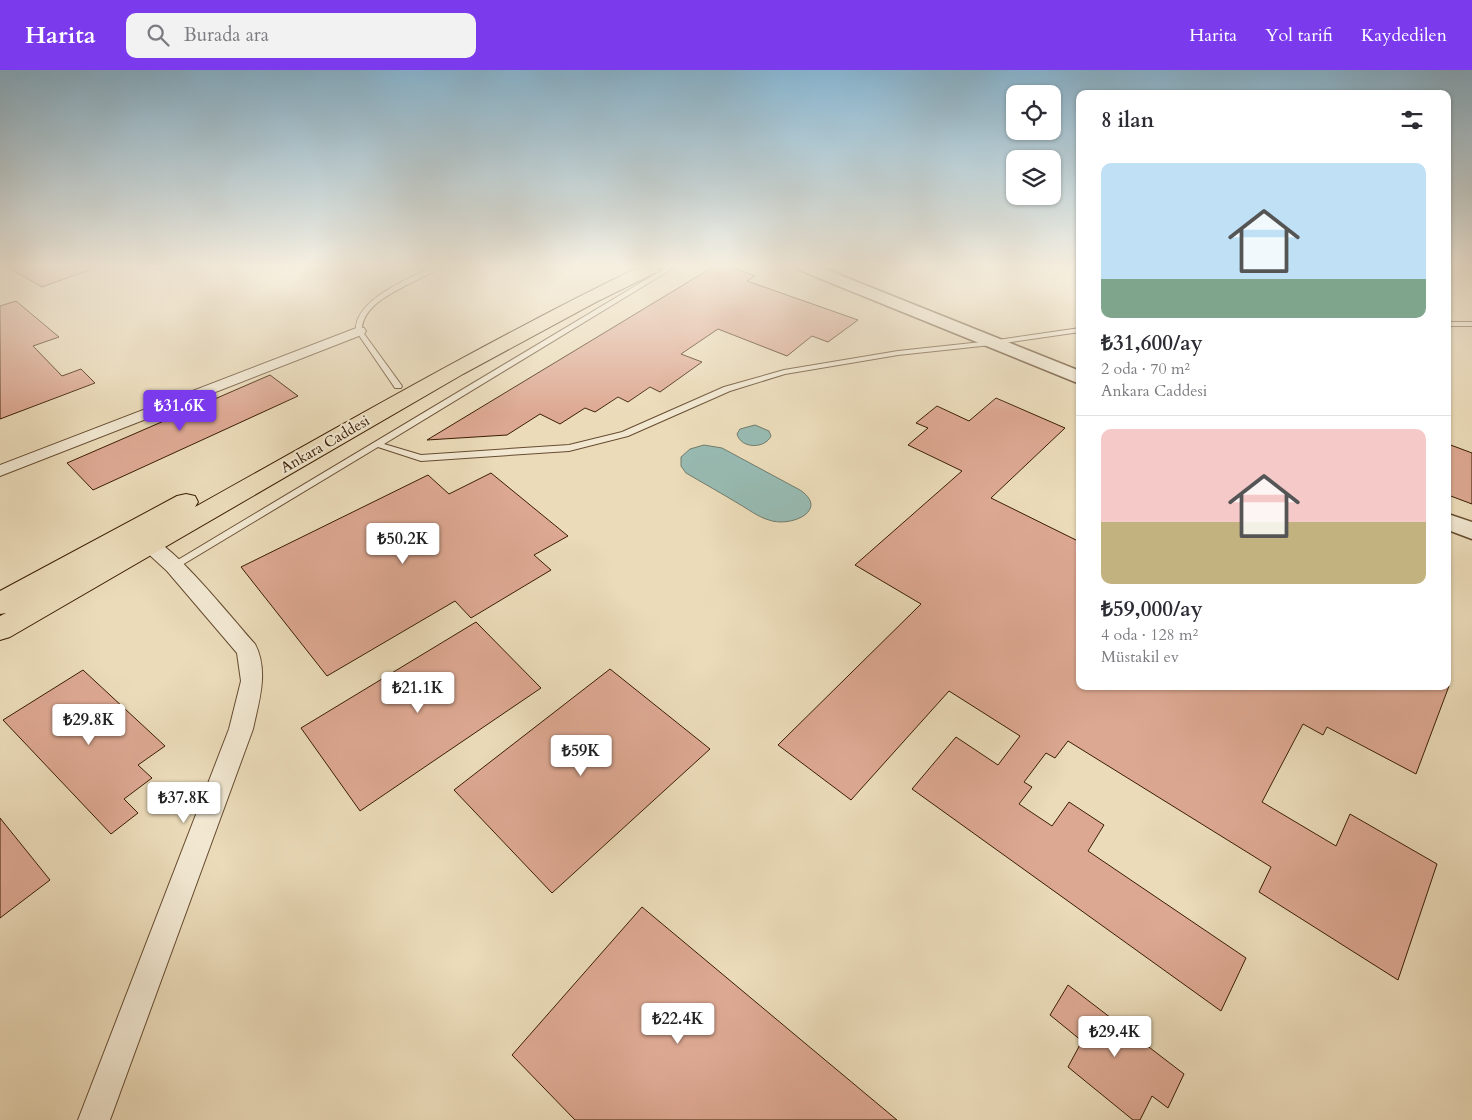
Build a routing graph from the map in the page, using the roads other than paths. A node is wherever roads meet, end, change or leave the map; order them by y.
1 (362, 316) edge
2 (527, 316) edge
3 (556, 316) edge
4 (590, 316) edge
5 (925, 316) edge
6 (1451, 324) edge
7 (1472, 324) edge
8 (359, 331) junction
9 (1076, 331) edge
10 (991, 343) junction
11 (1076, 376) edge
12 (398, 386) junction
13 (377, 444) junction
14 (0, 471) edge
15 (1451, 523) edge
16 (1472, 531) edge
17 (150, 544) junction
18 (174, 566) junction
19 (0, 604) edge
20 (0, 628) edge
21 (94, 1120) edge

1 - 8 lane
2 - 12 highway, Ankara Caddesi
3 - 17 highway, Ankara Caddesi
4 - 13 lane
5 - 10 street
6 - 7 lane
8 - 12 lane
8 - 14 street
9 - 10 lane
10 - 11 street
10 - 13 lane
12 - 19 highway, Ankara Caddesi
13 - 18 lane
15 - 16 street
17 - 18 street
17 - 20 highway, Ankara Caddesi
18 - 21 street

